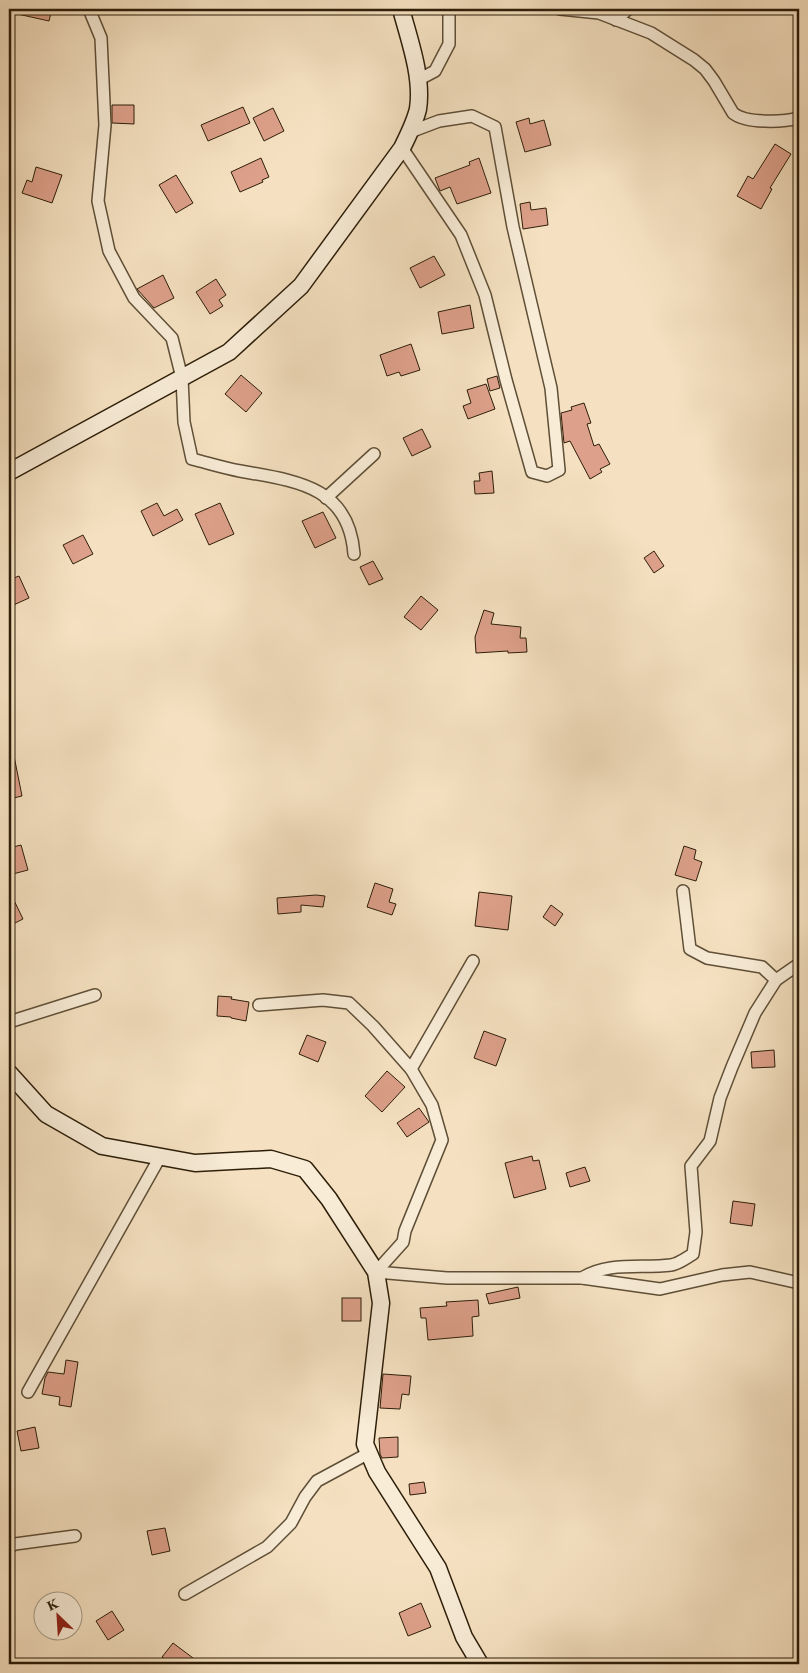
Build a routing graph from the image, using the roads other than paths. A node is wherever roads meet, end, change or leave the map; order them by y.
1 (89, 9) edge
2 (401, 9) edge
3 (449, 9) edge
4 (560, 9) edge
5 (628, 9) edge
6 (616, 20) junction
7 (418, 80) junction
8 (799, 118) edge
9 (410, 132) junction
10 (402, 148) junction
11 (182, 378) junction
12 (374, 454) dead end
13 (9, 472) edge
14 (326, 498) junction
15 (354, 554) dead end
16 (683, 891) dead end
17 (473, 961) dead end
18 (799, 964) edge
19 (776, 980) junction
20 (95, 995) dead end
21 (259, 1005) dead end
22 (9, 1022) edge
23 (412, 1069) junction
24 (9, 1073) edge
25 (160, 1157) junction
26 (376, 1272) junction
27 (582, 1278) junction
28 (799, 1283) edge
29 (28, 1392) dead end
30 (369, 1453) junction
31 (75, 1536) dead end
32 (9, 1547) edge
33 (185, 1594) dead end
34 (480, 1664) edge

1 - 11 street
2 - 7 street
3 - 7 street
4 - 6 street
5 - 6 street
6 - 8 street
7 - 9 street
9 - 10 street
9 - 10 street
10 - 11 street
11 - 13 street
11 - 14 street
12 - 14 street
14 - 15 street
16 - 19 street
17 - 23 street
18 - 19 street
19 - 27 street
20 - 22 street
21 - 23 street
23 - 26 street
24 - 25 street
25 - 26 street
25 - 29 street
26 - 27 street
26 - 30 street
27 - 28 street
30 - 33 street
30 - 34 street
31 - 32 street

